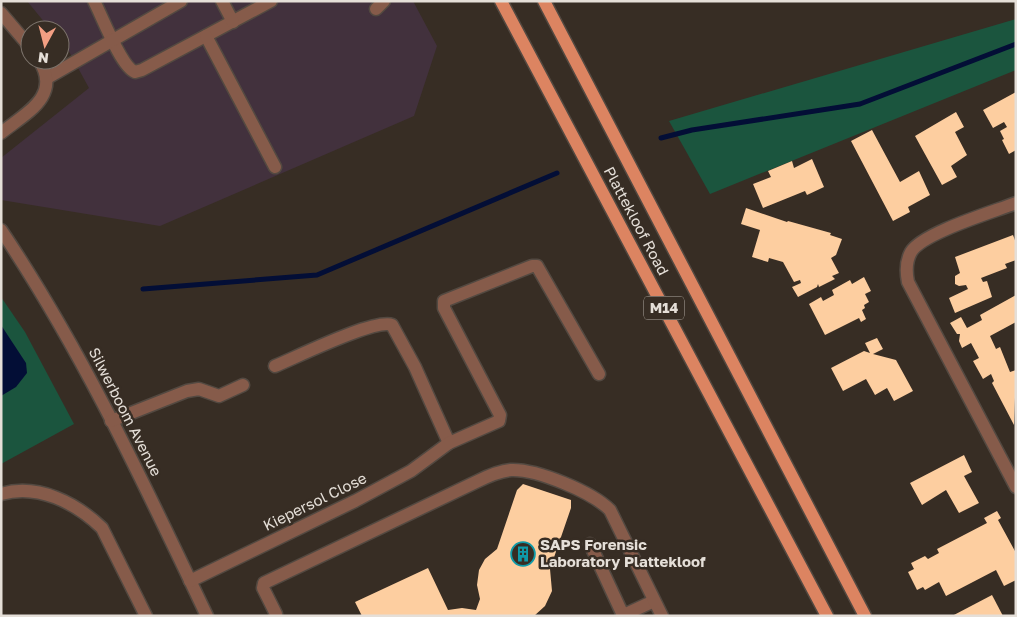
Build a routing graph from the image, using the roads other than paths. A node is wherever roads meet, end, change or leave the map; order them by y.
1 (94, 1) edge
2 (181, 1) edge
3 (222, 1) edge
4 (271, 1) edge
5 (500, 1) edge
6 (544, 1) edge
7 (164, 5) edge
8 (1, 13) edge
9 (233, 22) junction
10 (20, 35) edge
11 (206, 36) junction
12 (114, 39) junction
13 (43, 70) edge
14 (47, 78) junction
15 (1, 133) edge
16 (274, 167) dead end
17 (1016, 203) edge
18 (1, 230) edge
19 (275, 366) dead end
20 (599, 374) dead end
21 (243, 385) dead end
22 (111, 420) junction
23 (449, 443) junction
24 (1016, 488) edge
25 (1, 494) edge
26 (590, 544) dead end
27 (190, 581) junction
28 (654, 601) junction
29 (276, 614) dead end
30 (146, 616) edge
31 (207, 616) edge
32 (662, 616) edge
33 (827, 616) edge
34 (865, 616) edge

1 - 12 street
2 - 7 street
3 - 9 street
4 - 9 street
5 - 33 main road, Plattekloof Road / M14
6 - 34 main road, Plattekloof Road / M14
7 - 12 street
8 - 10 street
9 - 11 street
11 - 12 street
11 - 16 street
12 - 14 street
13 - 14 street
14 - 15 street
17 - 24 street
18 - 22 street, Silwerboom Avenue
19 - 23 street
20 - 23 street, Kiepersol Close
21 - 22 street
22 - 27 street, Silwerboom Avenue
23 - 27 street, Kiepersol Close
25 - 30 street
26 - 28 street
27 - 31 street, Silwerboom Avenue
28 - 29 street
28 - 32 street

